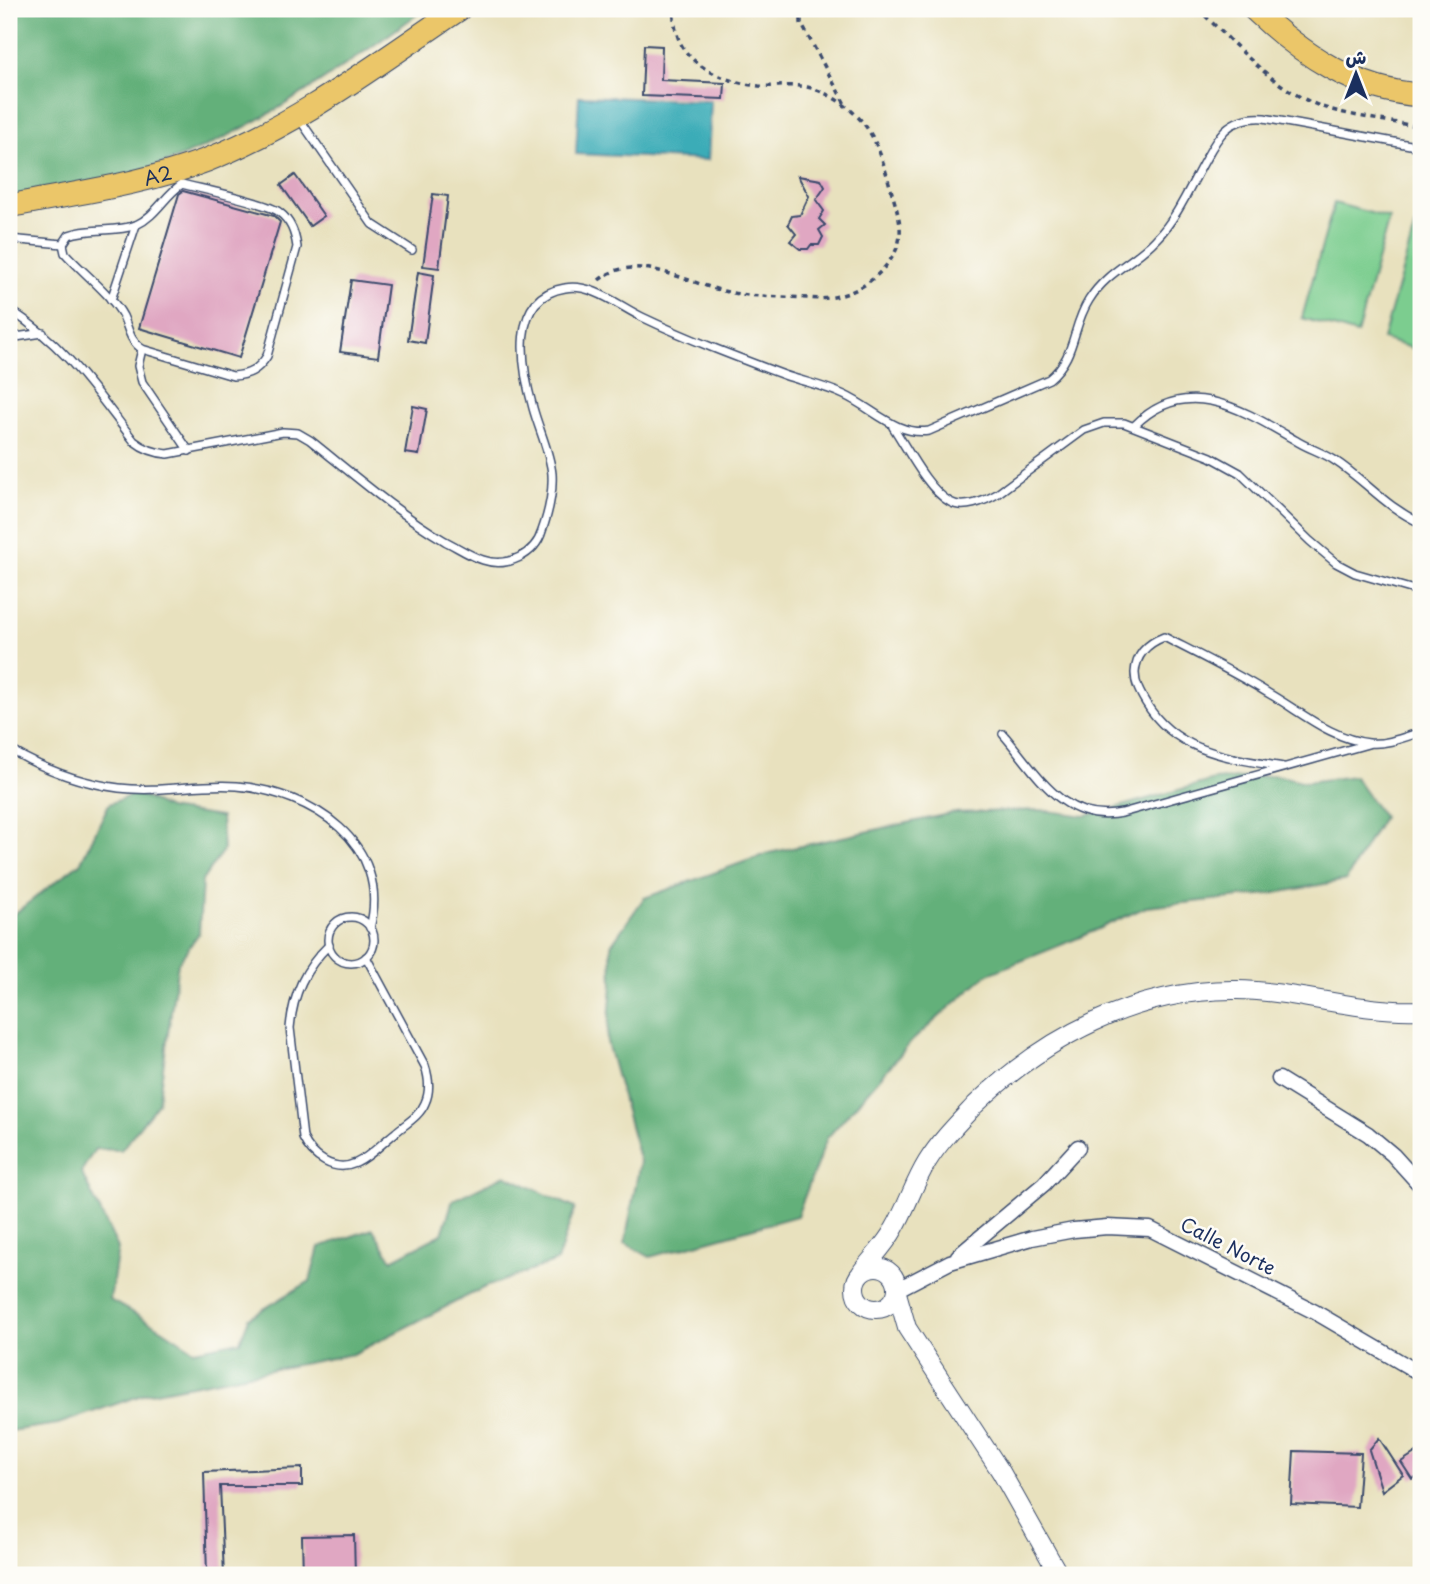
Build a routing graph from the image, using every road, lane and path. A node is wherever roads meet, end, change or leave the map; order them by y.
1 (459, 9) edge
2 (673, 9) edge
3 (801, 9) edge
4 (1198, 9) edge
5 (1254, 9) edge
6 (1421, 95) edge
7 (846, 107) junction
8 (298, 117) junction
9 (1421, 127) edge
10 (1421, 147) edge
11 (9, 206) edge
12 (136, 225) junction
13 (9, 239) edge
14 (63, 244) junction
15 (412, 250) dead end
16 (588, 289) junction
17 (111, 300) junction
18 (9, 309) edge
19 (43, 333) junction
20 (9, 338) edge
21 (142, 349) junction
22 (891, 424) junction
23 (1134, 426) junction
24 (189, 451) junction
25 (1421, 523) edge
26 (1421, 592) edge
27 (1421, 732) edge
28 (1003, 734) dead end
29 (1370, 743) junction
30 (9, 749) edge
31 (1283, 767) junction
32 (370, 928) junction
33 (329, 945) junction
34 (366, 957) junction
35 (1421, 1010) edge
36 (1279, 1079) dead end
37 (1078, 1147) dead end
38 (1421, 1186) edge
39 (894, 1229) junction
40 (950, 1262) junction
41 (862, 1271) junction
42 (896, 1286) junction
43 (878, 1309) junction
44 (914, 1339) junction
45 (1421, 1374) edge
46 (1059, 1575) edge

1 - 8 main road, A2
2 - 7 path
3 - 7 path
4 - 9 path
5 - 6 main road
7 - 16 path
8 - 11 main road, A2
8 - 15 lane
10 - 22 lane
12 - 14 lane
12 - 17 lane
12 - 21 lane
13 - 14 lane
14 - 17 lane
16 - 22 lane
16 - 24 lane
17 - 21 lane
18 - 19 lane
19 - 20 lane
19 - 24 lane
21 - 24 lane
22 - 23 lane
23 - 25 lane
23 - 26 lane
27 - 29 lane
28 - 31 lane
29 - 31 lane
29 - 31 lane
30 - 32 lane
32 - 33 lane
32 - 34 lane
33 - 34 lane
33 - 34 lane
35 - 39 street
36 - 38 street
37 - 40 street
39 - 41 street
39 - 42 street
40 - 42 street
40 - 45 street, Calle Norte
41 - 42 street
41 - 43 street
42 - 43 street
42 - 44 street
43 - 44 street
44 - 46 street

